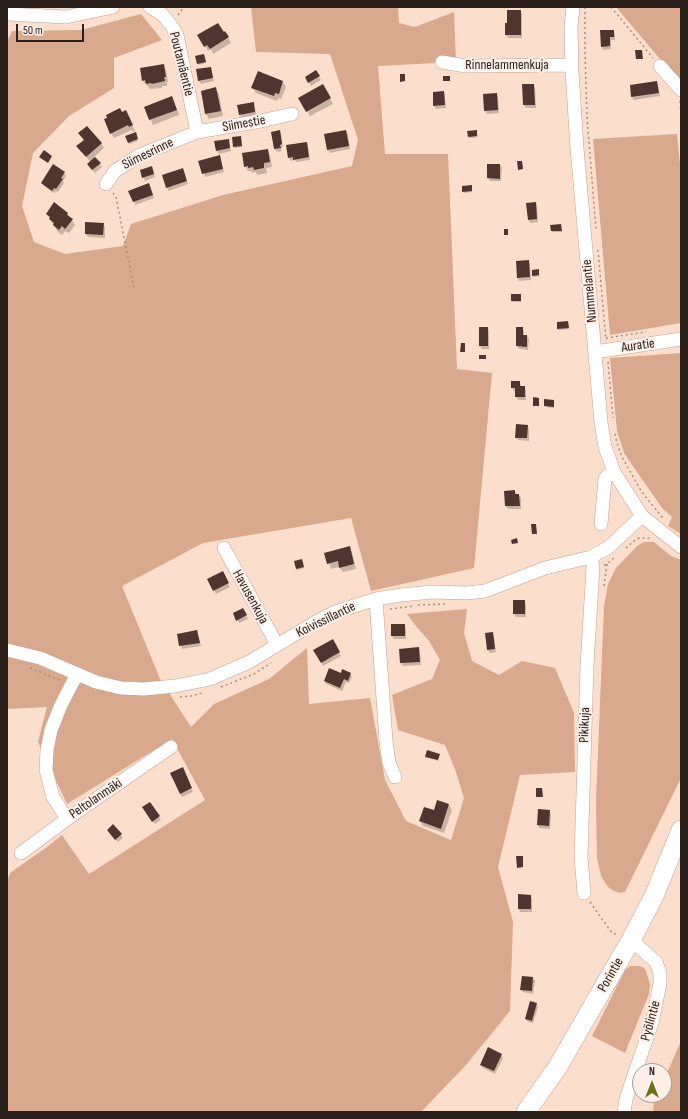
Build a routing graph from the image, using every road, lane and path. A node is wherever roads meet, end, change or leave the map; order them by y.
1 (113, 7) edge
2 (150, 7) edge
3 (184, 7) edge
4 (573, 7) edge
5 (585, 7) edge
6 (611, 7) edge
7 (7, 14) edge
8 (175, 18) dead end
9 (442, 62) dead end
10 (572, 65) junction
11 (660, 66) joint
12 (681, 90) edge
13 (292, 114) dead end
14 (197, 132) junction
15 (106, 184) joint
16 (596, 229) dead end
17 (597, 244) dead end
18 (134, 288) dead end
19 (650, 332) dead end
20 (681, 339) edge
21 (603, 347) junction
22 (613, 425) dead end
23 (614, 431) dead end
24 (614, 472) junction
25 (642, 516) junction
26 (601, 524) dead end
27 (660, 531) junction
28 (681, 547) edge
29 (224, 548) dead end
30 (623, 550) dead end
31 (618, 555) dead end
32 (591, 557) junction
33 (607, 564) dead end
34 (376, 599) junction
35 (277, 645) junction
36 (7, 650) edge
37 (77, 674) junction
38 (172, 747) dead end
39 (395, 776) dead end
40 (67, 819) junction
41 (681, 830) edge
42 (21, 853) dead end
43 (584, 893) joint
44 (631, 940) junction
45 (526, 1112) edge
46 (624, 1112) edge

1 - 7 street
2 - 14 street, Poutamäentie
3 - 8 path
4 - 10 street, Nummelantie
5 - 16 path
6 - 11 path
9 - 10 street, Rinnelammenkuja
10 - 21 street, Nummelantie
11 - 12 street
13 - 14 street, Siimestie
14 - 15 street, Siimesrinne
15 - 18 path
17 - 21 path
19 - 21 path
20 - 21 street, Auratie
21 - 22 path
21 - 24 street, Nummelantie
23 - 27 path
24 - 25 street, Nummelantie
24 - 26 street
25 - 27 street, Nummelantie
25 - 32 street, Koivissillantie
27 - 28 street, Nummelantie
27 - 30 path
29 - 35 street, Havusenkuja
31 - 33 path
32 - 34 street, Koivissillantie
32 - 43 street, Pikikuja
34 - 35 street, Koivissillantie
34 - 39 street
35 - 37 street, Koivissillantie
36 - 37 street, Koivissillantie
37 - 40 street
38 - 40 street, Peltolanmäki
40 - 42 street, Peltolanmäki
41 - 44 highway, Porintie
43 - 44 path
44 - 45 highway, Porintie
44 - 46 street, Pyölintie

